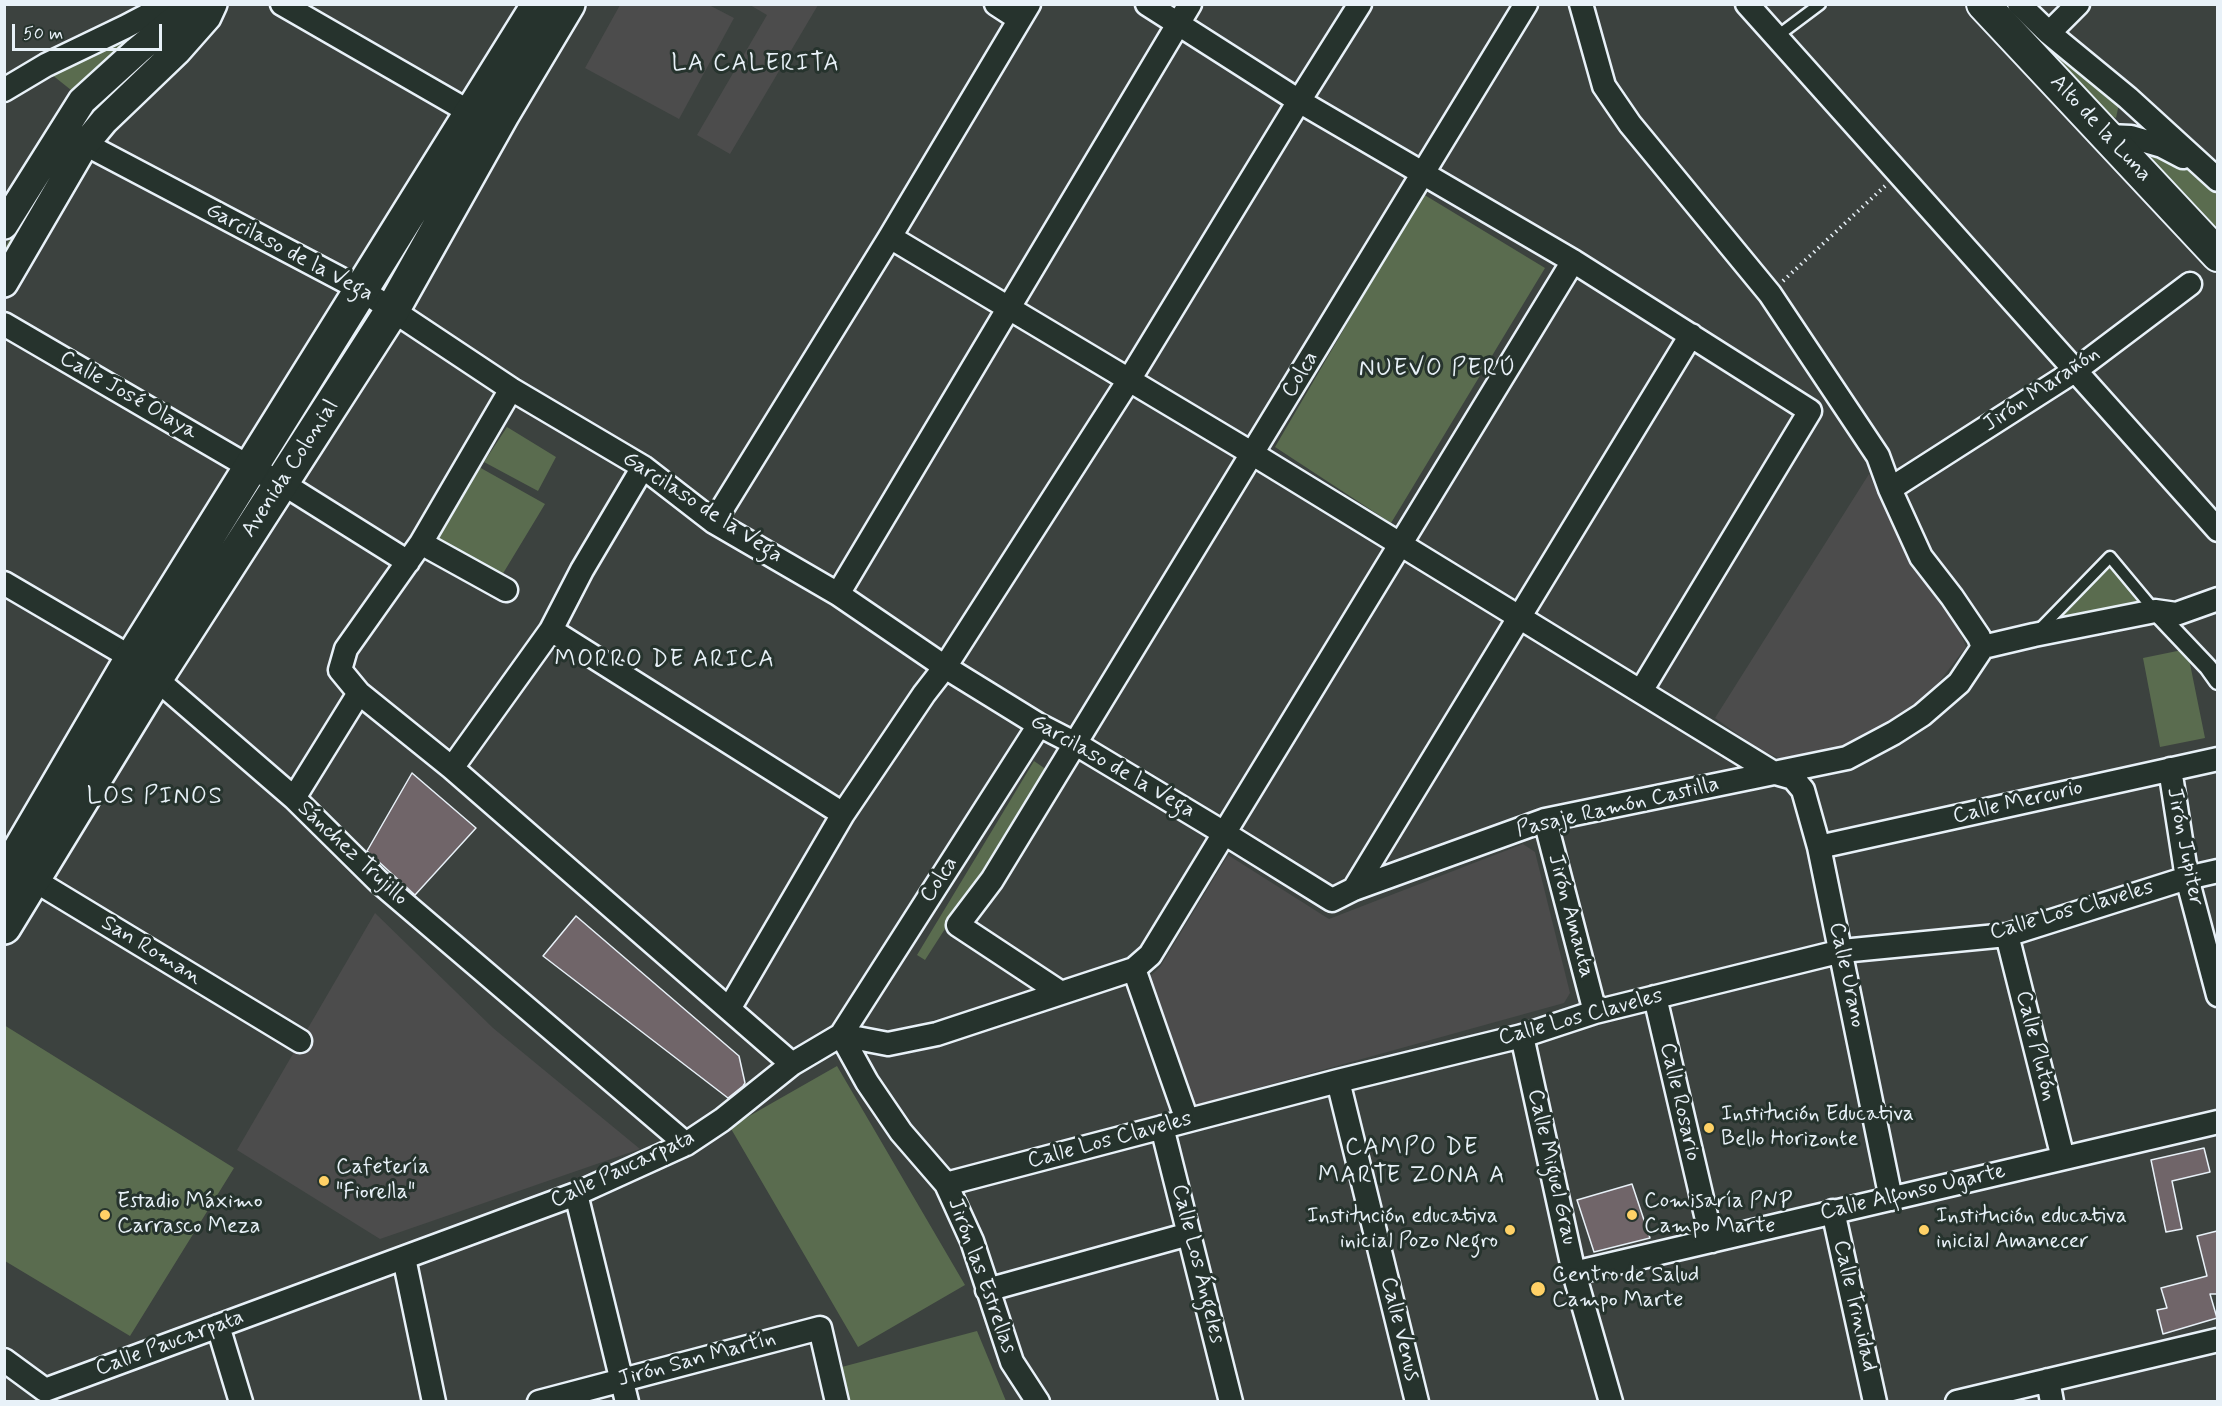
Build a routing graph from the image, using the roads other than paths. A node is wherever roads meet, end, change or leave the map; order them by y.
1 (171, 4) edge
2 (199, 4) edge
3 (213, 4) edge
4 (282, 4) edge
5 (539, 4) edge
6 (568, 4) edge
7 (996, 4) edge
8 (1147, 4) edge
9 (1190, 4) edge
10 (1360, 4) edge
11 (1526, 4) edge
12 (1581, 4) edge
13 (1747, 4) edge
14 (1820, 4) edge
15 (1983, 4) edge
16 (2019, 4) edge
17 (2078, 4) edge
18 (1024, 12) edge
19 (1178, 24) junction
20 (2049, 33) junction
21 (1776, 37) junction
22 (4, 90) edge
23 (1299, 101) junction
24 (488, 114) junction
25 (2108, 136) junction
26 (74, 138) junction
27 (2215, 172) edge
28 (1424, 173) junction
29 (4, 225) edge
30 (890, 237) junction
31 (2217, 255) edge
32 (1573, 261) junction
33 (4, 283) edge
34 (2190, 284) dead end
35 (362, 290) junction
36 (1008, 307) junction
37 (393, 309) junction
38 (4, 324) edge
39 (1691, 335) junction
40 (2076, 370) junction
41 (1129, 380) junction
42 (510, 388) junction
43 (1253, 454) junction
44 (643, 467) junction
45 (250, 468) junction
46 (282, 483) junction
47 (1890, 489) junction
48 (714, 522) junction
49 (2217, 530) edge
50 (421, 543) junction
51 (1400, 543) junction
52 (408, 562) junction
53 (4, 583) edge
54 (506, 590) dead end
55 (837, 594) junction
56 (2217, 599) edge
57 (2155, 611) junction
58 (1519, 619) junction
59 (551, 630) junction
60 (2034, 635) junction
61 (1983, 647) junction
62 (945, 667) junction
63 (144, 668) junction
64 (2217, 681) edge
65 (1641, 691) junction
66 (359, 693) junction
67 (1040, 725) junction
68 (1076, 744) junction
69 (2217, 759) edge
70 (452, 768) junction
71 (2170, 769) junction
72 (1772, 772) junction
73 (294, 798) junction
74 (843, 814) junction
75 (1545, 820) junction
76 (1224, 833) junction
77 (1819, 847) junction
78 (14, 870) edge
79 (2217, 871) edge
80 (2187, 878) junction
81 (1354, 889) junction
82 (1332, 900) joint
83 (4, 927) edge
84 (2007, 935) junction
85 (1842, 951) junction
86 (1134, 969) junction
87 (1061, 993) junction
88 (2217, 995) edge
89 (1655, 998) junction
90 (729, 1009) junction
91 (1595, 1012) junction
92 (841, 1035) junction
93 (1522, 1036) junction
94 (300, 1041) dead end
95 (792, 1064) junction
96 (1338, 1081) junction
97 (1187, 1120) junction
98 (2217, 1122) edge
99 (1162, 1127) junction
100 (686, 1144) junction
101 (2063, 1158) junction
102 (946, 1184) junction
103 (576, 1194) junction
104 (1891, 1199) junction
105 (1833, 1211) junction
106 (1189, 1234) junction
107 (1712, 1241) junction
108 (404, 1258) junction
109 (1574, 1273) junction
110 (987, 1290) junction
111 (218, 1326) junction
112 (2217, 1340) edge
113 (4, 1360) edge
114 (624, 1391) edge
115 (2050, 1391) edge
116 (46, 1396) edge
117 (241, 1401) edge
118 (434, 1401) edge
119 (539, 1401) edge
120 (837, 1401) edge
121 (1038, 1401) edge
122 (1231, 1401) edge
123 (1417, 1401) edge
124 (1611, 1401) edge
125 (1875, 1401) edge
126 (1957, 1401) edge

1 - 22 street
2 - 26 street
3 - 26 street
4 - 24 street
5 - 24 main road, Avenida Colonial
6 - 24 main road, Avenida Colonial
7 - 18 street
8 - 19 street
9 - 19 street
10 - 23 street
11 - 28 street, Colca
12 - 47 street
13 - 21 street
14 - 21 lane
15 - 25 main road, Alto de la Luna
16 - 20 street
17 - 20 street
18 - 30 street
19 - 23 street
19 - 36 street
20 - 27 street
21 - 40 street
23 - 28 street
23 - 41 street
24 - 35 main road, Avenida Colonial
24 - 37 main road, Avenida Colonial
25 - 27 street
25 - 31 main road, Alto de la Luna
26 - 29 street
26 - 33 street
26 - 35 street, Garcilaso de la Vega
28 - 32 street
28 - 43 street, Colca
30 - 36 street, Calle Urano
30 - 48 street
32 - 39 street
32 - 51 street
34 - 40 street, Jirón Marañón
35 - 37 street, Garcilaso de la Vega
35 - 45 main road, Avenida Colonial
36 - 41 street, Calle Urano
36 - 55 street
37 - 42 street, Garcilaso de la Vega
37 - 46 main road, Avenida Colonial
38 - 45 street, Calle José Olaya
39 - 58 street
39 - 65 street
40 - 47 street, Jirón Marañón
40 - 49 street
41 - 43 street, Calle Urano
41 - 62 street
42 - 44 street, Garcilaso de la Vega
42 - 50 street
43 - 51 street, Calle Urano
43 - 68 street, Colca
44 - 48 street, Garcilaso de la Vega
44 - 59 street
45 - 46 street, Calle José Olaya
45 - 63 main road, Avenida Colonial
46 - 52 street, Calle José Olaya
46 - 63 main road, Avenida Colonial
47 - 61 street
48 - 55 street, Garcilaso de la Vega
50 - 52 street
50 - 54 street
51 - 58 street, Calle Urano
51 - 76 street
52 - 66 street
53 - 63 street, Sánchez Trujillo
55 - 62 street, Garcilaso de la Vega
56 - 57 street
57 - 60 street
57 - 60 lane
57 - 64 street
58 - 65 street, Calle Urano
58 - 81 street
59 - 70 street
59 - 74 street
60 - 61 street
61 - 72 street, Pasaje Ramón Castilla
62 - 67 street, Garcilaso de la Vega
62 - 74 street
63 - 73 street, Sánchez Trujillo
63 - 78 main road, Avenida Colonial
65 - 72 street, Calle Urano
66 - 70 street
66 - 73 street
67 - 68 street, Garcilaso de la Vega
67 - 92 street, Colca
68 - 76 street, Garcilaso de la Vega
68 - 87 street, Colca
69 - 71 street, Calle Mercurio
70 - 90 street
71 - 77 street, Calle Mercurio
71 - 80 street, Jirón Jupiter
72 - 75 street, Pasaje Ramón Castilla
72 - 77 street, Calle Urano
73 - 100 street, Sánchez Trujillo
74 - 90 street
75 - 81 street, Pasaje Ramón Castilla
75 - 91 street, Jirón Amauta
76 - 82 street, Garcilaso de la Vega
76 - 86 street
77 - 85 street, Calle Urano
78 - 83 main road, Avenida Colonial
78 - 94 street, San Roman
79 - 80 street, Calle Los Claveles
80 - 84 street, Calle Los Claveles
80 - 88 street, Jirón Jupiter
81 - 82 street, Pasaje Ramón Castilla
84 - 85 street, Calle Los Claveles
84 - 101 street, Calle Plutón
85 - 89 street, Calle Los Claveles
85 - 104 street, Calle Urano
86 - 87 street
86 - 97 street
87 - 92 street
89 - 91 street, Calle Los Claveles
89 - 107 street, Calle Rosario
90 - 95 street
91 - 93 street, Calle Los Claveles
92 - 95 street, Calle Paucarpata
92 - 102 street, Jirón las Estrellas
93 - 96 street, Calle Los Claveles
93 - 109 street, Calle Miguel Grau
95 - 100 street, Calle Paucarpata
96 - 97 street, Calle Los Claveles
96 - 123 street, Calle Venus
97 - 99 street, Calle Los Claveles
98 - 101 street, Calle Alfonso Ugarte
99 - 102 street, Calle Los Claveles
99 - 106 street, Calle Los Ángeles
100 - 103 street, Calle Paucarpata
101 - 104 street, Calle Alfonso Ugarte
102 - 110 street, Jirón las Estrellas
103 - 108 street, Calle Paucarpata
103 - 114 street
104 - 105 street, Calle Alfonso Ugarte
105 - 107 street, Calle Alfonso Ugarte
105 - 125 street, Calle Trinidad
106 - 110 street
106 - 122 street, Calle Los Ángeles
107 - 109 street, Calle Alfonso Ugarte
108 - 111 street, Calle Paucarpata
108 - 118 street
109 - 124 street, Calle Miguel Grau
110 - 121 street, Jirón las Estrellas
111 - 116 street, Calle Paucarpata
111 - 117 street
112 - 115 street
113 - 116 street
114 - 119 street, Jirón San Martín
114 - 120 street, Jirón San Martín
115 - 126 street

